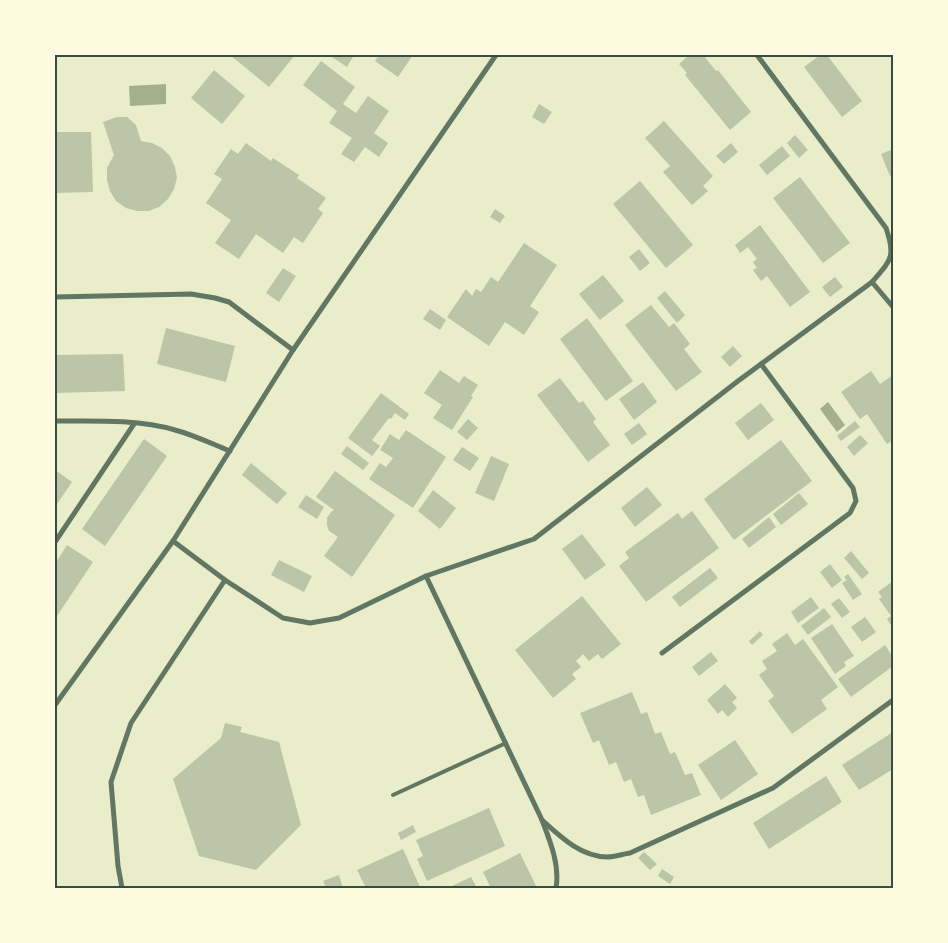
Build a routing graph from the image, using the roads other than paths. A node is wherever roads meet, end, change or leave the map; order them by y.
1 (496, 55) edge
2 (757, 55) edge
3 (872, 282) junction
4 (55, 297) edge
5 (893, 307) edge
6 (293, 350) junction
7 (761, 364) junction
8 (55, 421) edge
9 (134, 424) junction
10 (230, 451) junction
11 (173, 541) junction
12 (55, 542) edge
13 (426, 576) junction
14 (225, 580) junction
15 (662, 653) dead end
16 (893, 700) edge
17 (55, 704) edge
18 (506, 742) junction
19 (393, 795) dead end
20 (542, 820) junction
21 (122, 888) edge
22 (556, 888) edge

1 - 6 street
2 - 3 street
3 - 5 street
3 - 7 street
4 - 6 street
6 - 10 street
7 - 13 street
7 - 15 street
8 - 9 street
9 - 10 street
9 - 12 street
10 - 11 street
11 - 14 street
11 - 17 street
13 - 14 street
13 - 18 street
14 - 21 street
16 - 20 street
18 - 19 lane
18 - 20 street
20 - 22 street

